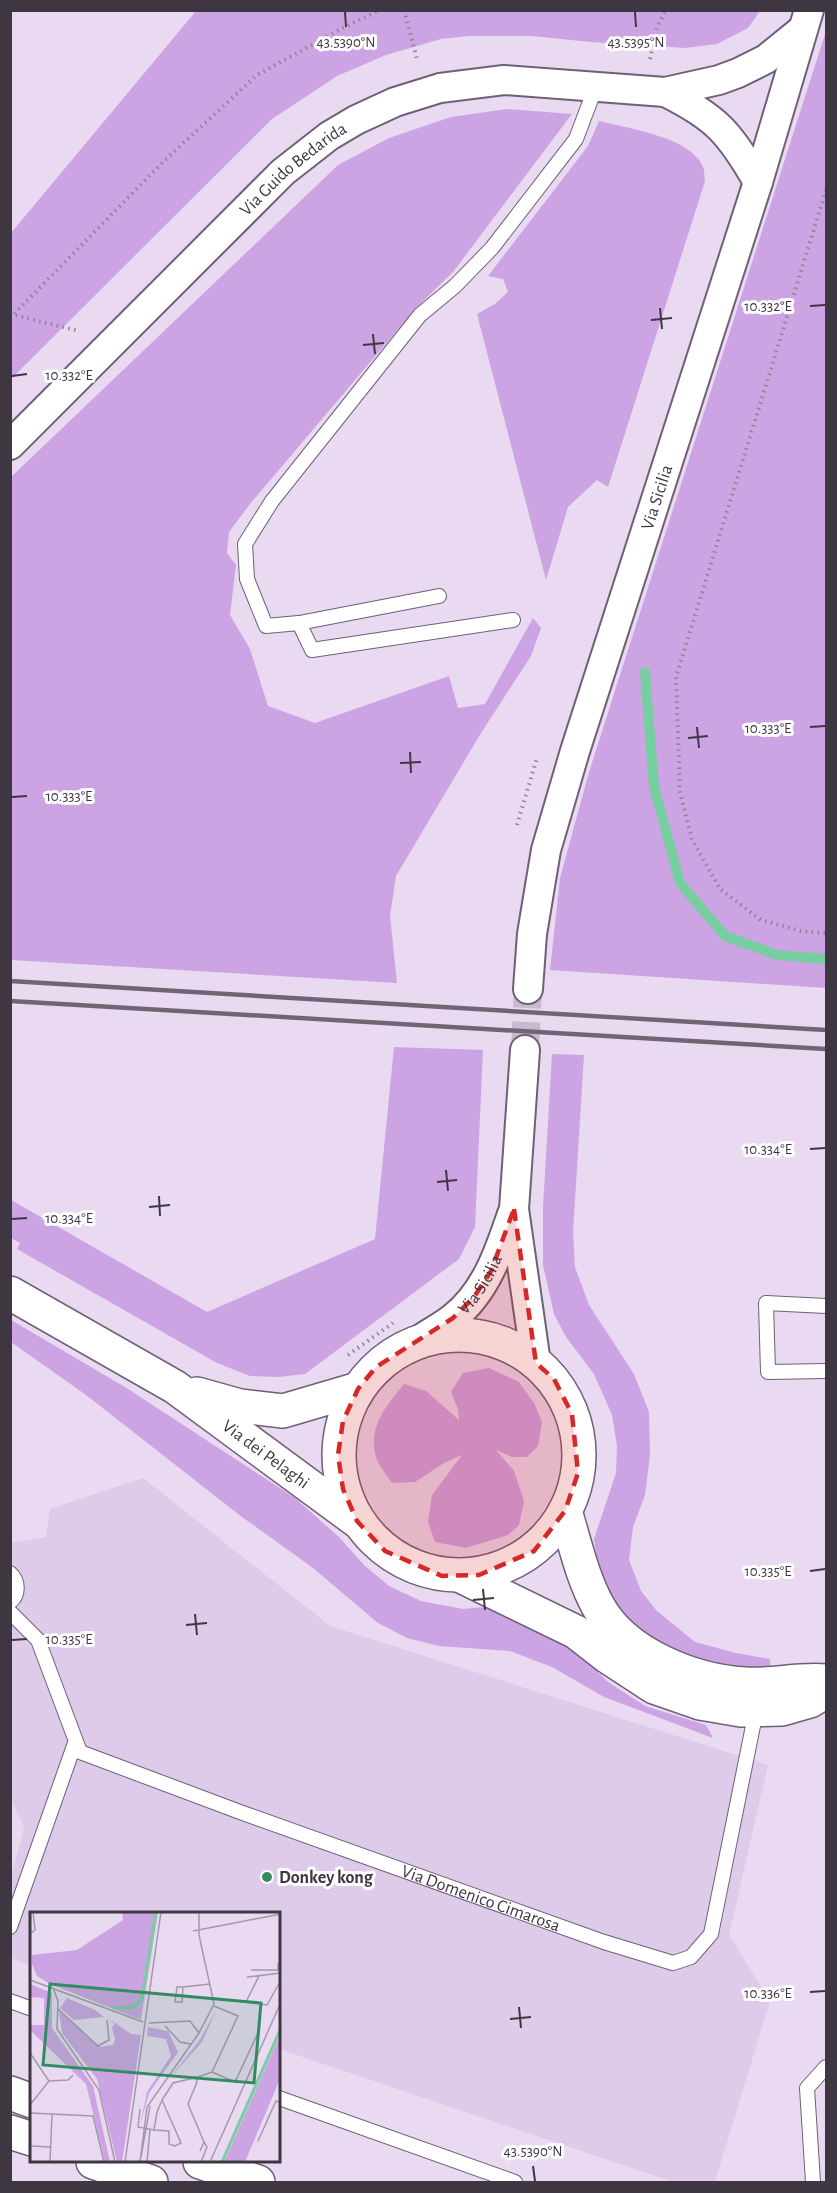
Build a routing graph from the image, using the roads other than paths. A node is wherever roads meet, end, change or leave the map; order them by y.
1 (806, 20) edge
2 (596, 86) junction
3 (665, 92) junction
4 (758, 182) junction
5 (10, 445) edge
6 (439, 596) dead end
7 (513, 620) dead end
8 (299, 622) junction
9 (528, 989) tunnel mouth
10 (525, 1050) tunnel mouth
11 (514, 1209) junction
12 (10, 1293) edge
13 (826, 1306) edge
14 (411, 1328) junction
15 (536, 1363) junction
16 (826, 1371) edge
17 (175, 1387) junction
18 (358, 1389) junction
19 (565, 1511) junction
20 (357, 1521) junction
21 (10, 1573) edge
22 (461, 1576) junction
23 (10, 1602) edge
24 (10, 1612) edge
25 (826, 1681) edge
26 (826, 1691) edge
27 (756, 1711) junction
28 (75, 1743) junction
29 (10, 1927) edge
30 (10, 2001) edge
31 (30, 2007) edge
32 (826, 2067) edge
33 (10, 2093) edge
34 (280, 2098) edge
35 (30, 2100) edge
36 (10, 2132) edge
37 (30, 2138) edge
38 (96, 2163) edge
39 (203, 2163) edge
40 (152, 2182) edge
41 (258, 2182) edge
42 (515, 2182) edge
43 (813, 2182) edge

1 - 3 street, Via Guido Bedarida
1 - 4 street, Via Sicilia
2 - 3 street, Via Guido Bedarida
2 - 5 street, Via Guido Bedarida
2 - 8 lane
3 - 4 street, Via Guido Bedarida
4 - 9 street, Via Sicilia
6 - 8 lane
7 - 8 lane
10 - 11 street, Via Sicilia
11 - 14 street, Via Sicilia
11 - 15 street, Via Sicilia
12 - 17 main road, Via dei Pelaghi
13 - 16 lane
14 - 15 main road
14 - 18 main road
15 - 19 main road
17 - 18 main road, Via dei Pelaghi
17 - 20 main road, Via dei Pelaghi
18 - 20 main road
19 - 22 main road
19 - 25 main road
20 - 22 main road
21 - 23 lane
22 - 27 main road
24 - 28 lane
26 - 27 main road
27 - 28 lane, Via Domenico Cimarosa
28 - 29 lane
30 - 31 lane
32 - 43 lane
33 - 35 main road
34 - 42 lane
36 - 37 main road
38 - 40 main road
39 - 41 main road

